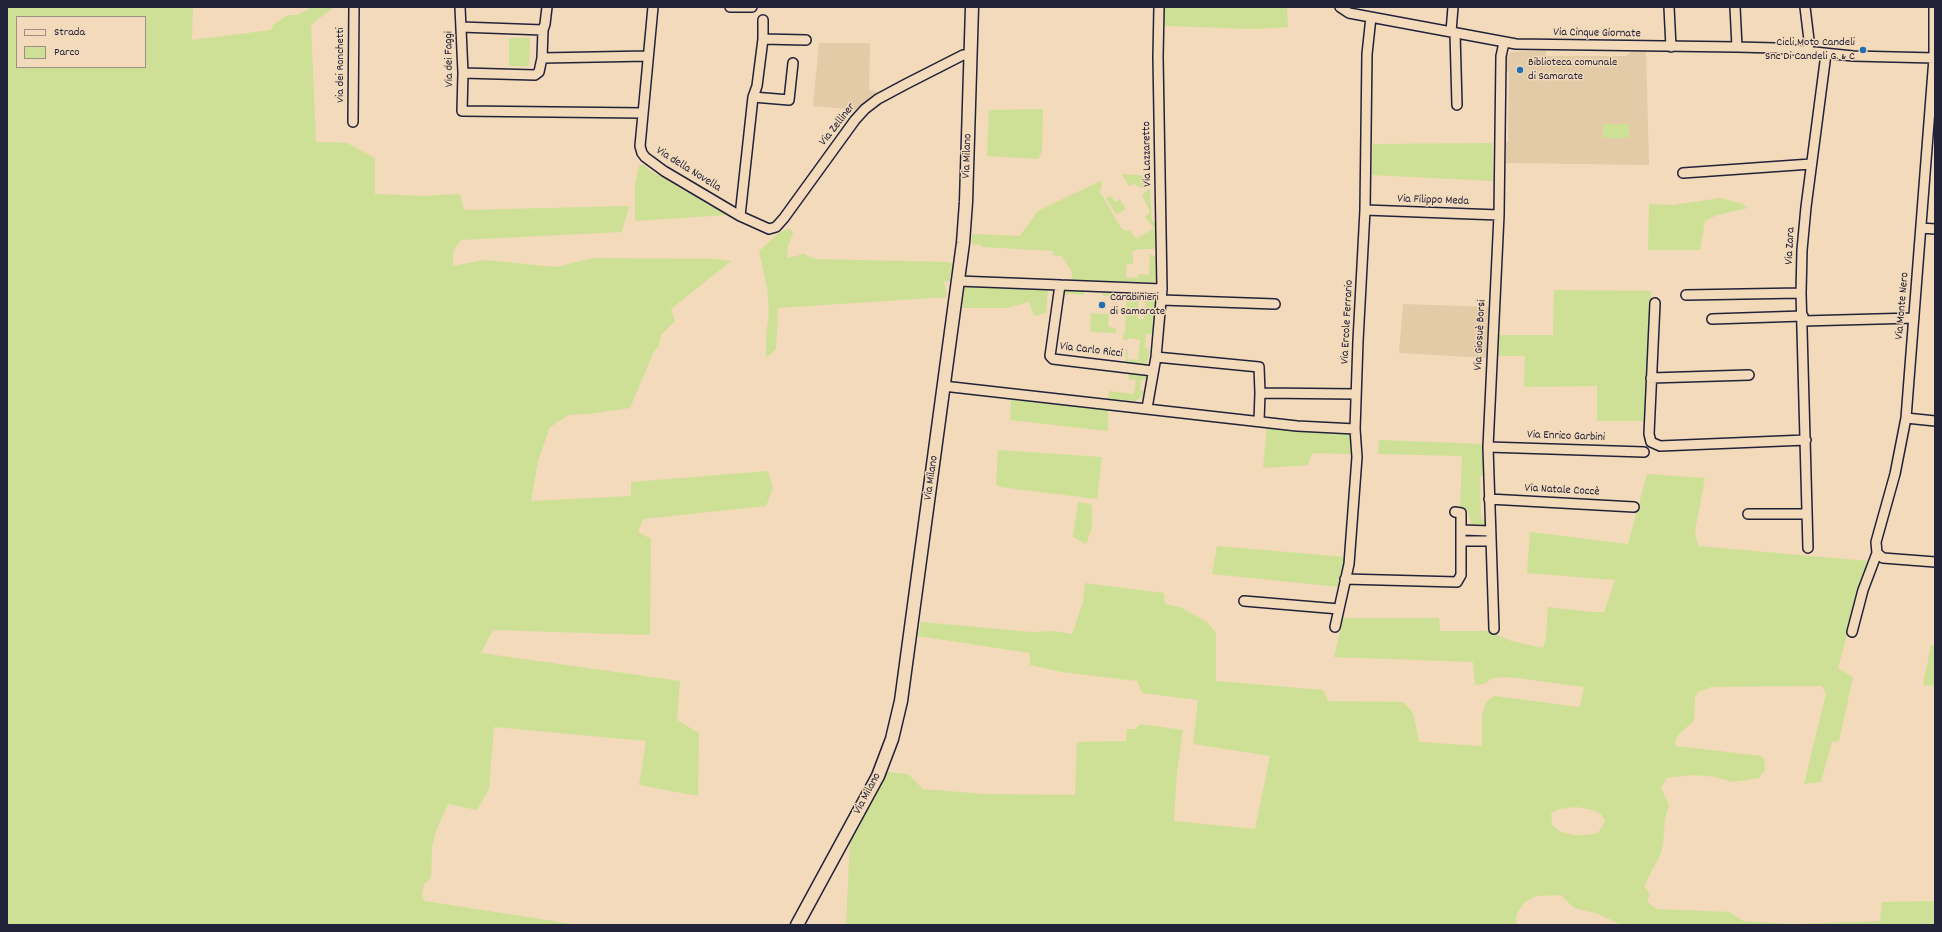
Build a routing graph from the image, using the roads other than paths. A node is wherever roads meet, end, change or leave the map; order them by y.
1 (354, 7) edge
2 (460, 7) edge
3 (547, 7) edge
4 (653, 7) edge
5 (730, 7) edge
6 (752, 7) edge
7 (972, 7) edge
8 (1159, 7) edge
9 (1340, 7) edge
10 (1353, 7) edge
11 (1453, 7) edge
12 (1669, 7) edge
13 (1735, 7) edge
14 (1806, 7) edge
15 (1934, 7) edge
16 (1371, 17) junction
17 (763, 20) dead end
18 (461, 27) junction
19 (543, 30) junction
20 (1453, 33) junction
21 (763, 39) junction
22 (806, 40) dead end
23 (1504, 43) junction
24 (1737, 46) junction
25 (1671, 47) junction
26 (1808, 52) junction
27 (1826, 54) junction
28 (971, 55) junction
29 (648, 56) junction
30 (542, 58) junction
31 (1935, 58) edge
32 (793, 62) dead end
33 (463, 73) junction
34 (753, 97) junction
35 (1457, 105) dead end
36 (643, 113) junction
37 (353, 122) dead end
38 (1811, 164) junction
39 (1683, 173) dead end
40 (1366, 210) junction
41 (1499, 215) junction
42 (740, 216) junction
43 (1921, 228) junction
44 (769, 229) joint
45 (1935, 229) edge
46 (958, 281) junction
47 (1060, 285) junction
48 (1162, 289) junction
49 (1801, 293) junction
50 (1686, 295) dead end
51 (1162, 300) junction
52 (1655, 303) dead end
53 (1276, 304) dead end
54 (1914, 318) junction
55 (1712, 319) dead end
56 (1803, 319) junction
57 (1156, 357) junction
58 (1153, 371) junction
59 (1749, 375) dead end
60 (1651, 378) junction
61 (944, 386) junction
62 (1260, 393) junction
63 (1356, 394) junction
64 (1146, 408) junction
65 (1906, 418) junction
66 (1260, 421) junction
67 (1935, 421) edge
68 (1355, 429) junction
69 (1806, 440) junction
70 (1488, 447) junction
71 (1644, 452) dead end
72 (1490, 499) junction
73 (1634, 507) dead end
74 (1455, 512) dead end
75 (1748, 514) dead end
76 (1807, 514) junction
77 (1462, 530) junction
78 (1490, 531) junction
79 (1462, 541) junction
80 (1490, 542) junction
81 (1808, 548) dead end
82 (1877, 553) junction
83 (1935, 562) edge
84 (1345, 579) junction
85 (1244, 601) dead end
86 (1339, 609) junction
87 (1335, 627) dead end
88 (1494, 629) dead end
89 (1852, 632) dead end
90 (797, 925) edge

1 - 37 street, Via dei Ronchetti
2 - 18 street, Via dei Faggi
3 - 19 street
4 - 29 street, Via della Novella
5 - 6 street
7 - 28 street, Via Milano
8 - 48 street, Via Lazzaretto
9 - 16 street, Via Cinque Giornate
10 - 16 street, Via Cinque Giornate
11 - 20 street
12 - 25 street
13 - 24 street
14 - 26 street
15 - 31 street, Via Monte Nero
16 - 20 street, Via Cinque Giornate
16 - 40 street, Via Ercole Ferrario
17 - 21 street
18 - 19 street
18 - 33 street, Via dei Faggi
19 - 30 street
20 - 23 street, Via Cinque Giornate
20 - 35 street
21 - 22 street
21 - 34 street
23 - 25 street, Via Cinque Giornate
23 - 41 street, Via Giosuè Borsi
24 - 25 street, Via Cinque Giornate
24 - 26 street, Via Cinque Giornate
26 - 27 street, Via Cinque Giornate
27 - 31 street, Via Cinque Giornate
27 - 38 street, Via Zara
28 - 44 street, Via Zelliner
28 - 46 street, Via Milano
29 - 30 street
29 - 36 street, Via della Novella
30 - 33 street
31 - 43 street, Via Monte Nero
32 - 34 street
33 - 36 street, Via dei Faggi
34 - 42 street
36 - 42 street, Via della Novella
38 - 39 street
38 - 49 street, Via Zara
40 - 41 street, Via Filippo Meda
40 - 63 street, Via Ercole Ferrario
41 - 70 street, Via Giosuè Borsi
42 - 44 street, Via della Novella
43 - 45 street
43 - 54 street, Via Monte Nero
46 - 47 street
46 - 61 street, Via Milano
47 - 48 street
47 - 58 street, Via Carlo Ricci
48 - 51 street, Via Lazzaretto
49 - 50 street
49 - 56 street, Via Zara
51 - 53 street
51 - 57 street, Via Lazzaretto
52 - 60 street
54 - 56 street
54 - 65 street, Via Monte Nero
55 - 56 street
56 - 69 street, Via Zara
57 - 58 street, Via Lazzaretto
57 - 62 street
58 - 64 street, Via Lazzaretto
59 - 60 street
60 - 69 street
61 - 64 street
61 - 90 street, Via Milano
62 - 63 street
62 - 66 street
63 - 68 street, Via Ercole Ferrario
64 - 66 street
65 - 67 street
65 - 82 street, Via Monte Nero
66 - 68 street
68 - 84 street, Via Ercole Ferrario
69 - 76 street, Via Zara
70 - 71 street, Via Enrico Garbini
70 - 72 street, Via Giosuè Borsi
72 - 73 street, Via Natale Coccè
72 - 78 street, Via Giosuè Borsi
74 - 77 street
75 - 76 street
76 - 81 street, Via Zara
77 - 78 street
77 - 79 street
78 - 80 street, Via Giosuè Borsi
79 - 80 street
79 - 84 street
80 - 88 street, Via Giosuè Borsi
82 - 83 street
82 - 89 street, Via Monte Nero
84 - 86 street, Via Ercole Ferrario
85 - 86 street
86 - 87 street, Via Ercole Ferrario

